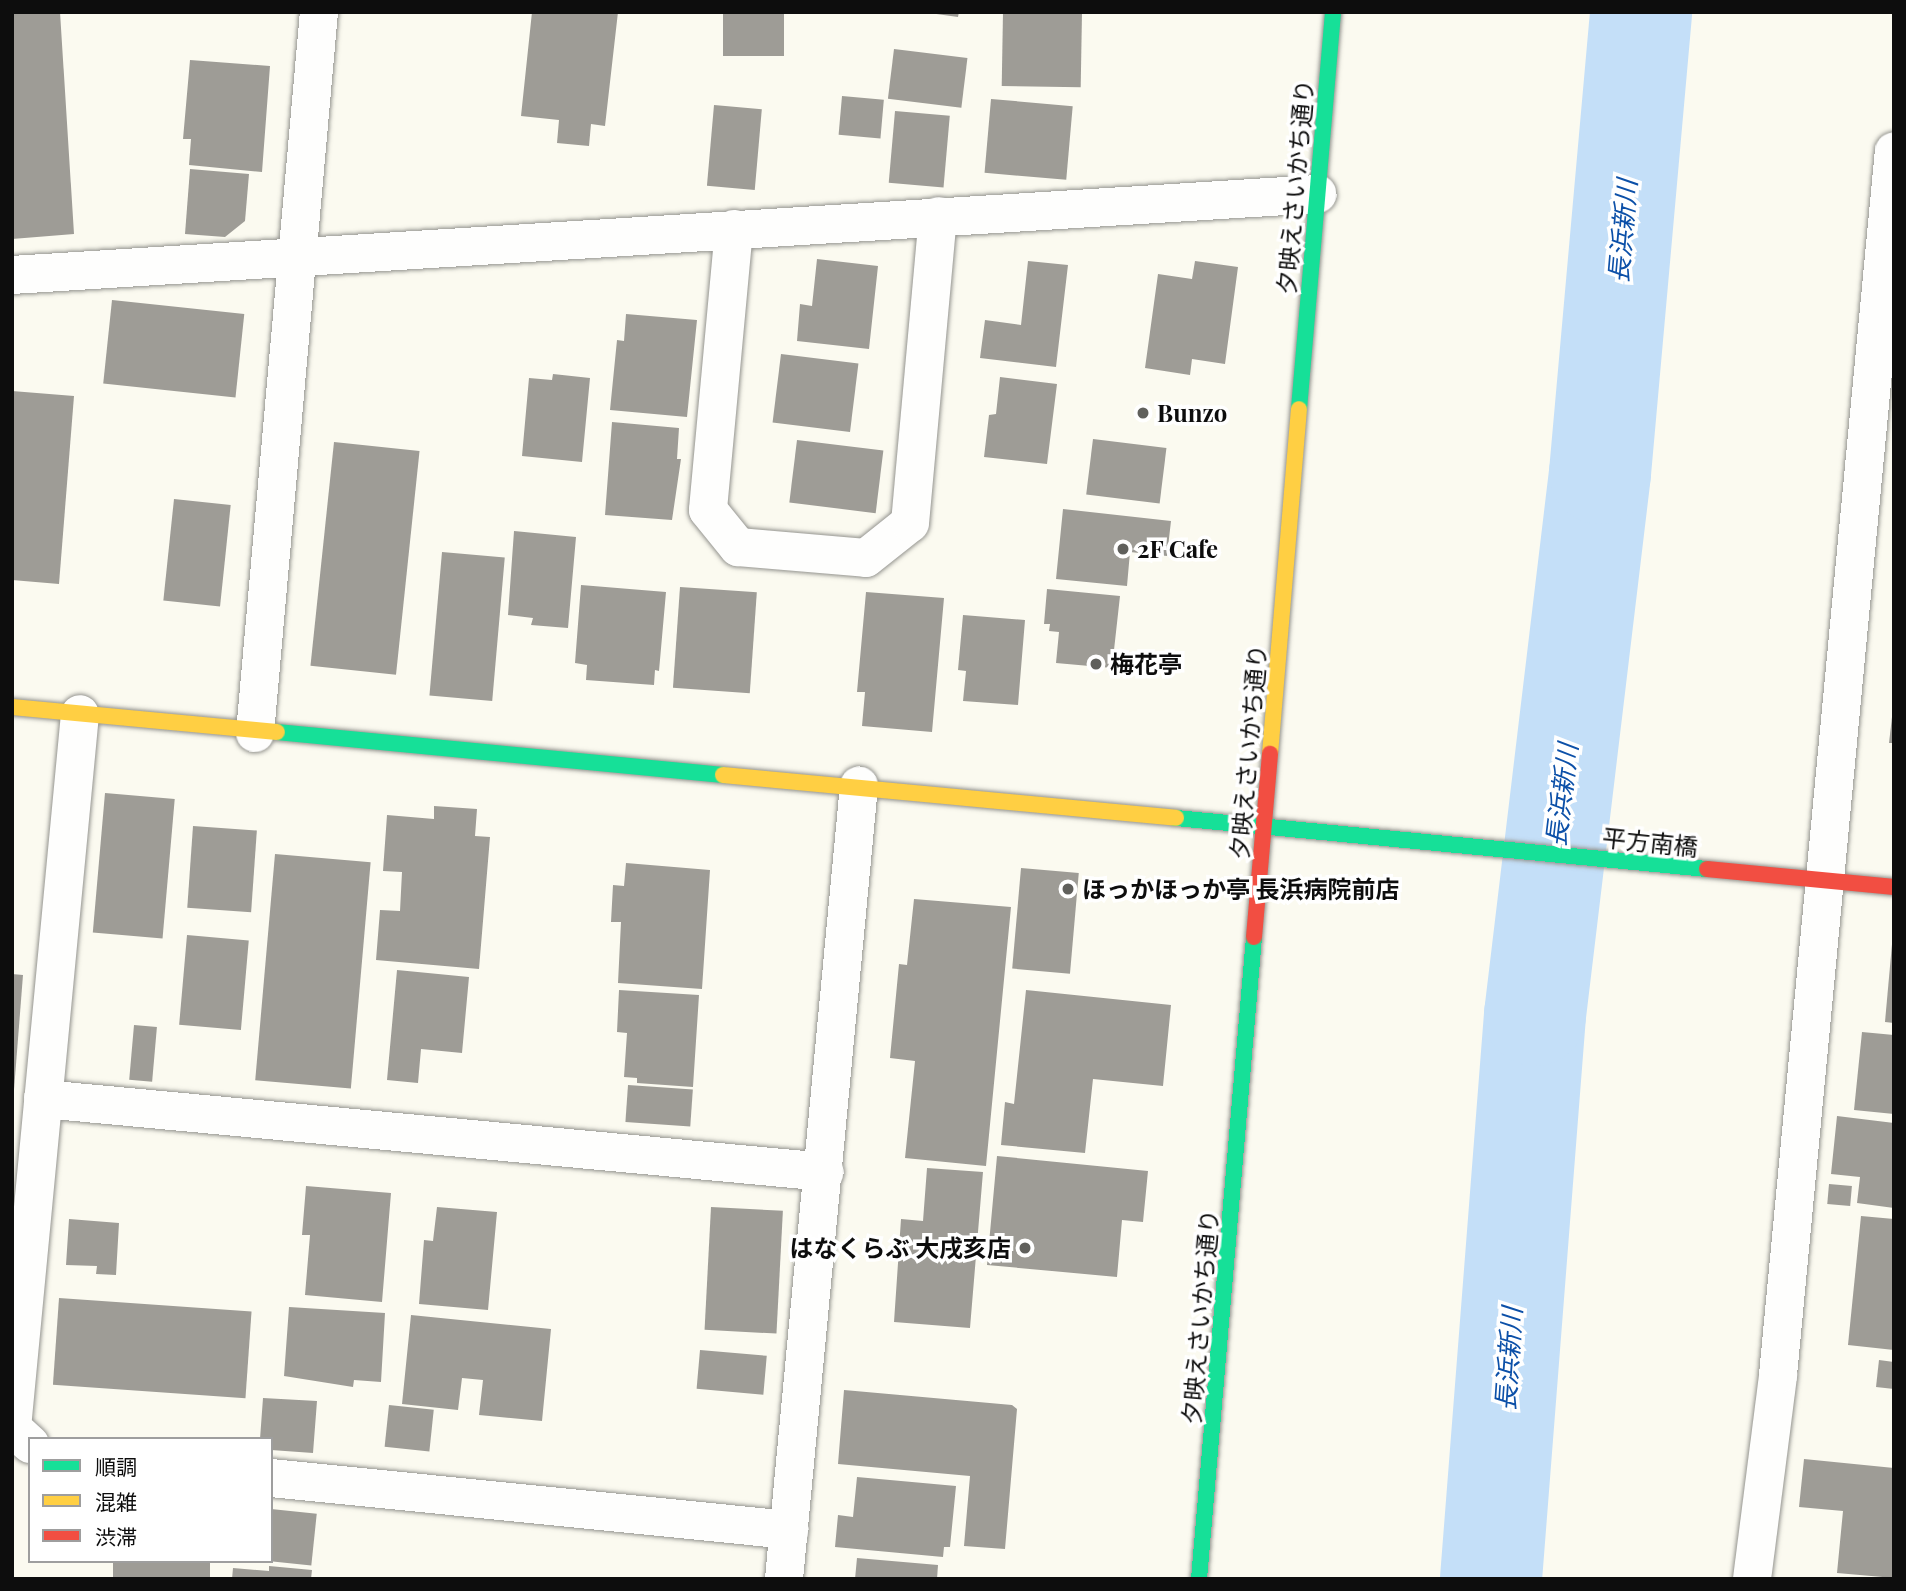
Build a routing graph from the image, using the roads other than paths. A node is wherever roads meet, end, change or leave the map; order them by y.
1 (318, 12) edge
2 (1333, 12) edge
3 (1894, 151) edge
4 (1317, 194) junction
5 (938, 216) junction
6 (734, 229) junction
7 (295, 256) junction
8 (12, 275) edge
9 (12, 707) edge
10 (80, 714) junction
11 (255, 733) junction
12 (859, 786) junction
13 (1264, 826) junction
14 (1823, 882) junction
15 (1894, 887) edge
16 (43, 1098) junction
17 (825, 1172) junction
18 (17, 1322) edge
19 (28, 1442) edge
20 (273, 1478) edge
21 (789, 1530) junction
22 (784, 1579) edge
23 (1199, 1579) edge
24 (1752, 1579) edge

1 - 7 street
2 - 4 street, 夕映えさいかち通り
3 - 14 street
4 - 5 street
4 - 13 street, 夕映えさいかち通り
5 - 6 street
5 - 6 street
6 - 7 street
7 - 8 street
7 - 11 street
9 - 10 street, 平方南橋
10 - 11 street, 平方南橋
10 - 16 street
11 - 12 street, 平方南橋
12 - 13 street, 平方南橋
12 - 17 street
13 - 14 street, 平方南橋
13 - 23 street, 夕映えさいかち通り
14 - 15 street, 平方南橋
14 - 24 street
16 - 17 street
16 - 18 street
17 - 21 street
18 - 19 street
20 - 21 street
21 - 22 street

